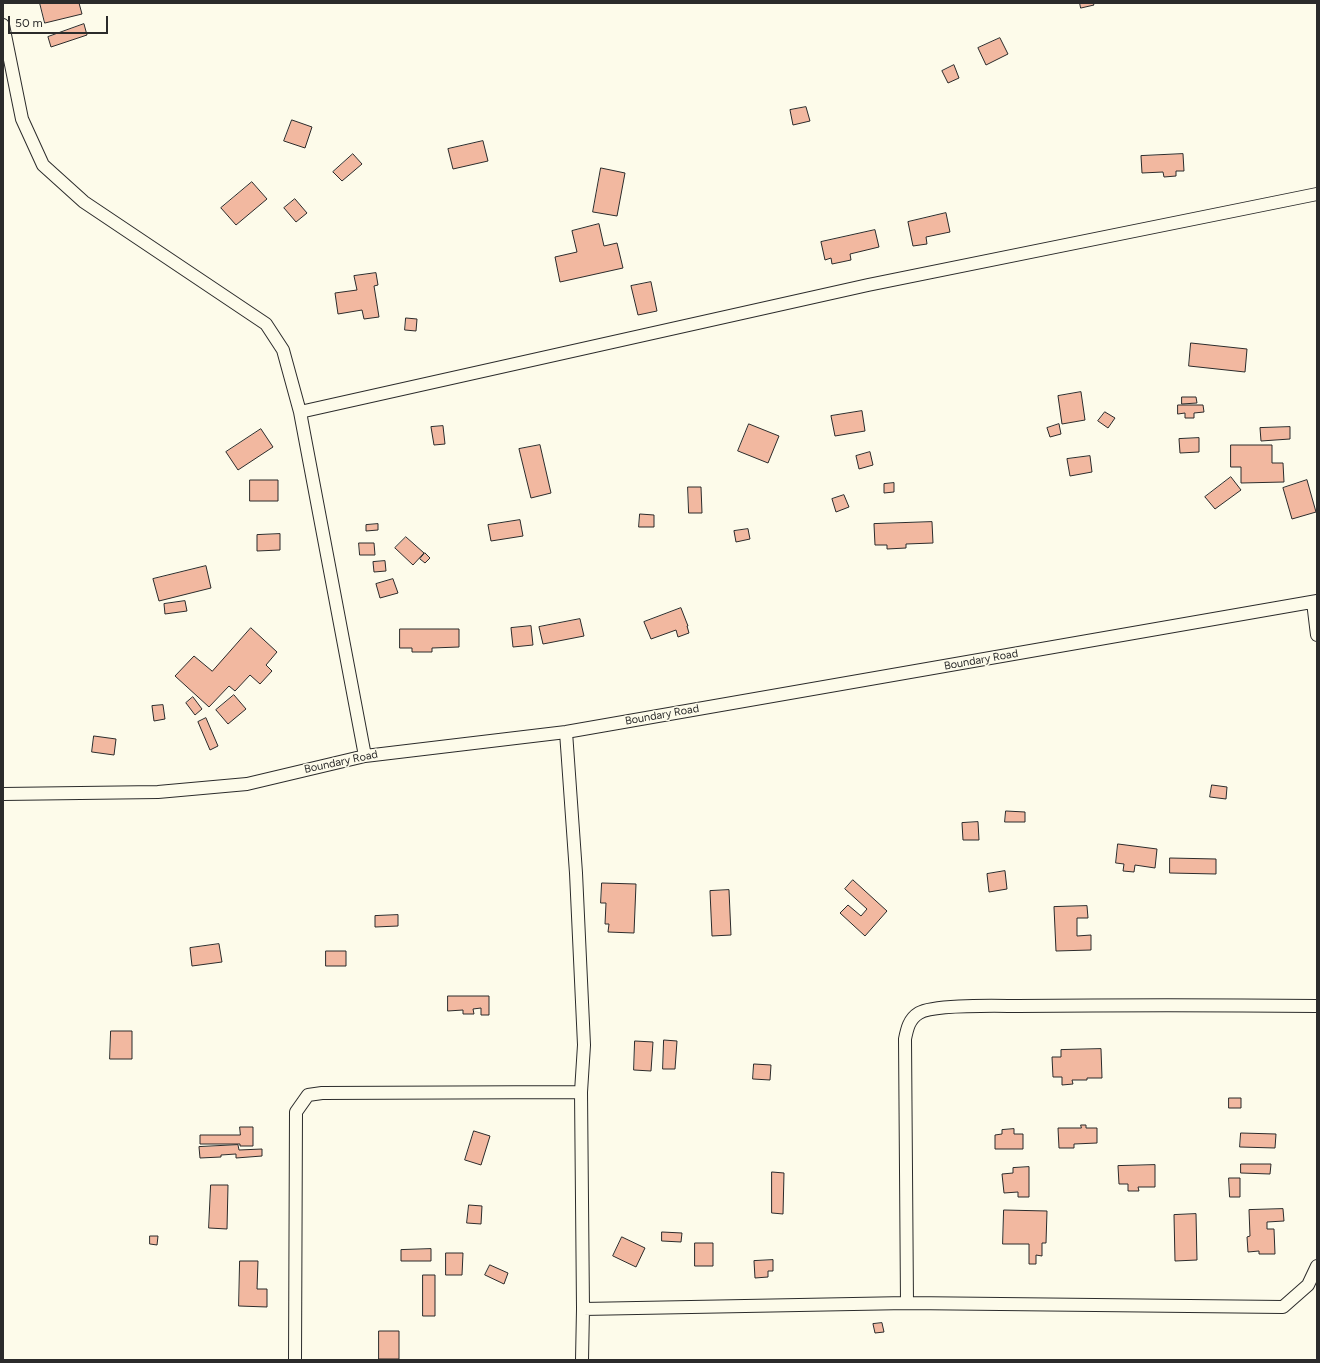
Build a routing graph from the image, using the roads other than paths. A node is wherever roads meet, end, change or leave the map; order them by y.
1 (3, 25) edge
2 (1317, 194) edge
3 (300, 412) junction
4 (1315, 601) edge
5 (1317, 635) edge
6 (566, 732) junction
7 (365, 756) junction
8 (3, 794) edge
9 (1317, 1006) edge
10 (581, 1092) junction
11 (1317, 1266) edge
12 (907, 1302) junction
13 (582, 1309) junction
14 (295, 1360) edge
15 (582, 1360) edge

1 - 3 street
2 - 3 street
3 - 7 street
4 - 5 street
4 - 6 street, Boundary Road
6 - 7 street, Boundary Road
6 - 10 street
7 - 8 street, Boundary Road
9 - 12 street
10 - 13 street
10 - 14 street
11 - 12 street
12 - 13 street
13 - 15 street

